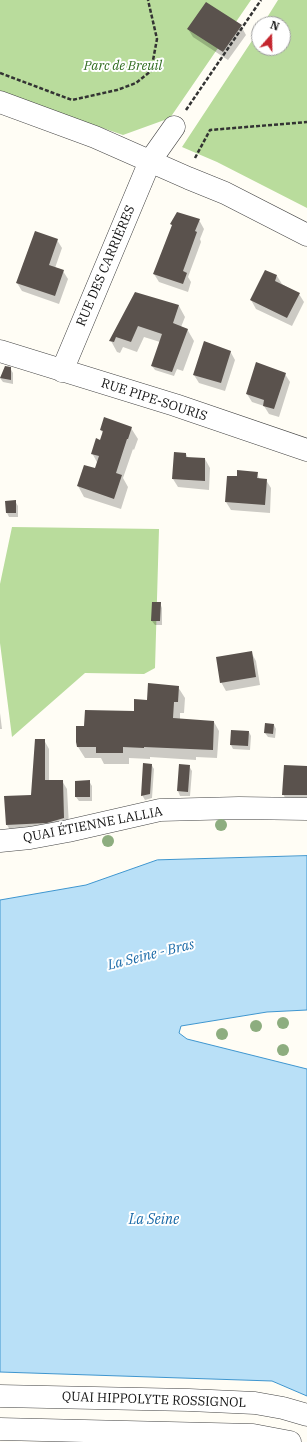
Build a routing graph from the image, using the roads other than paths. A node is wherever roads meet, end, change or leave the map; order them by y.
1 (0, 102) edge
2 (174, 127) road end
3 (150, 161) junction
4 (307, 235) edge
5 (0, 351) edge
6 (62, 371) junction
7 (307, 450) edge
8 (307, 809) edge
9 (0, 841) edge
10 (0, 1396) edge
11 (307, 1415) edge
12 (0, 1430) edge
13 (290, 1442) edge

1 - 3 street
2 - 3 street, RUE DES CARRIÈRES
3 - 4 street
3 - 6 street, RUE DES CARRIÈRES
5 - 6 street, RUE PIPE-SOURIS
6 - 7 street, RUE PIPE-SOURIS
8 - 9 street, QUAI ÉTIENNE LALLIA
10 - 11 street, QUAI HIPPOLYTE ROSSIGNOL
12 - 13 street

